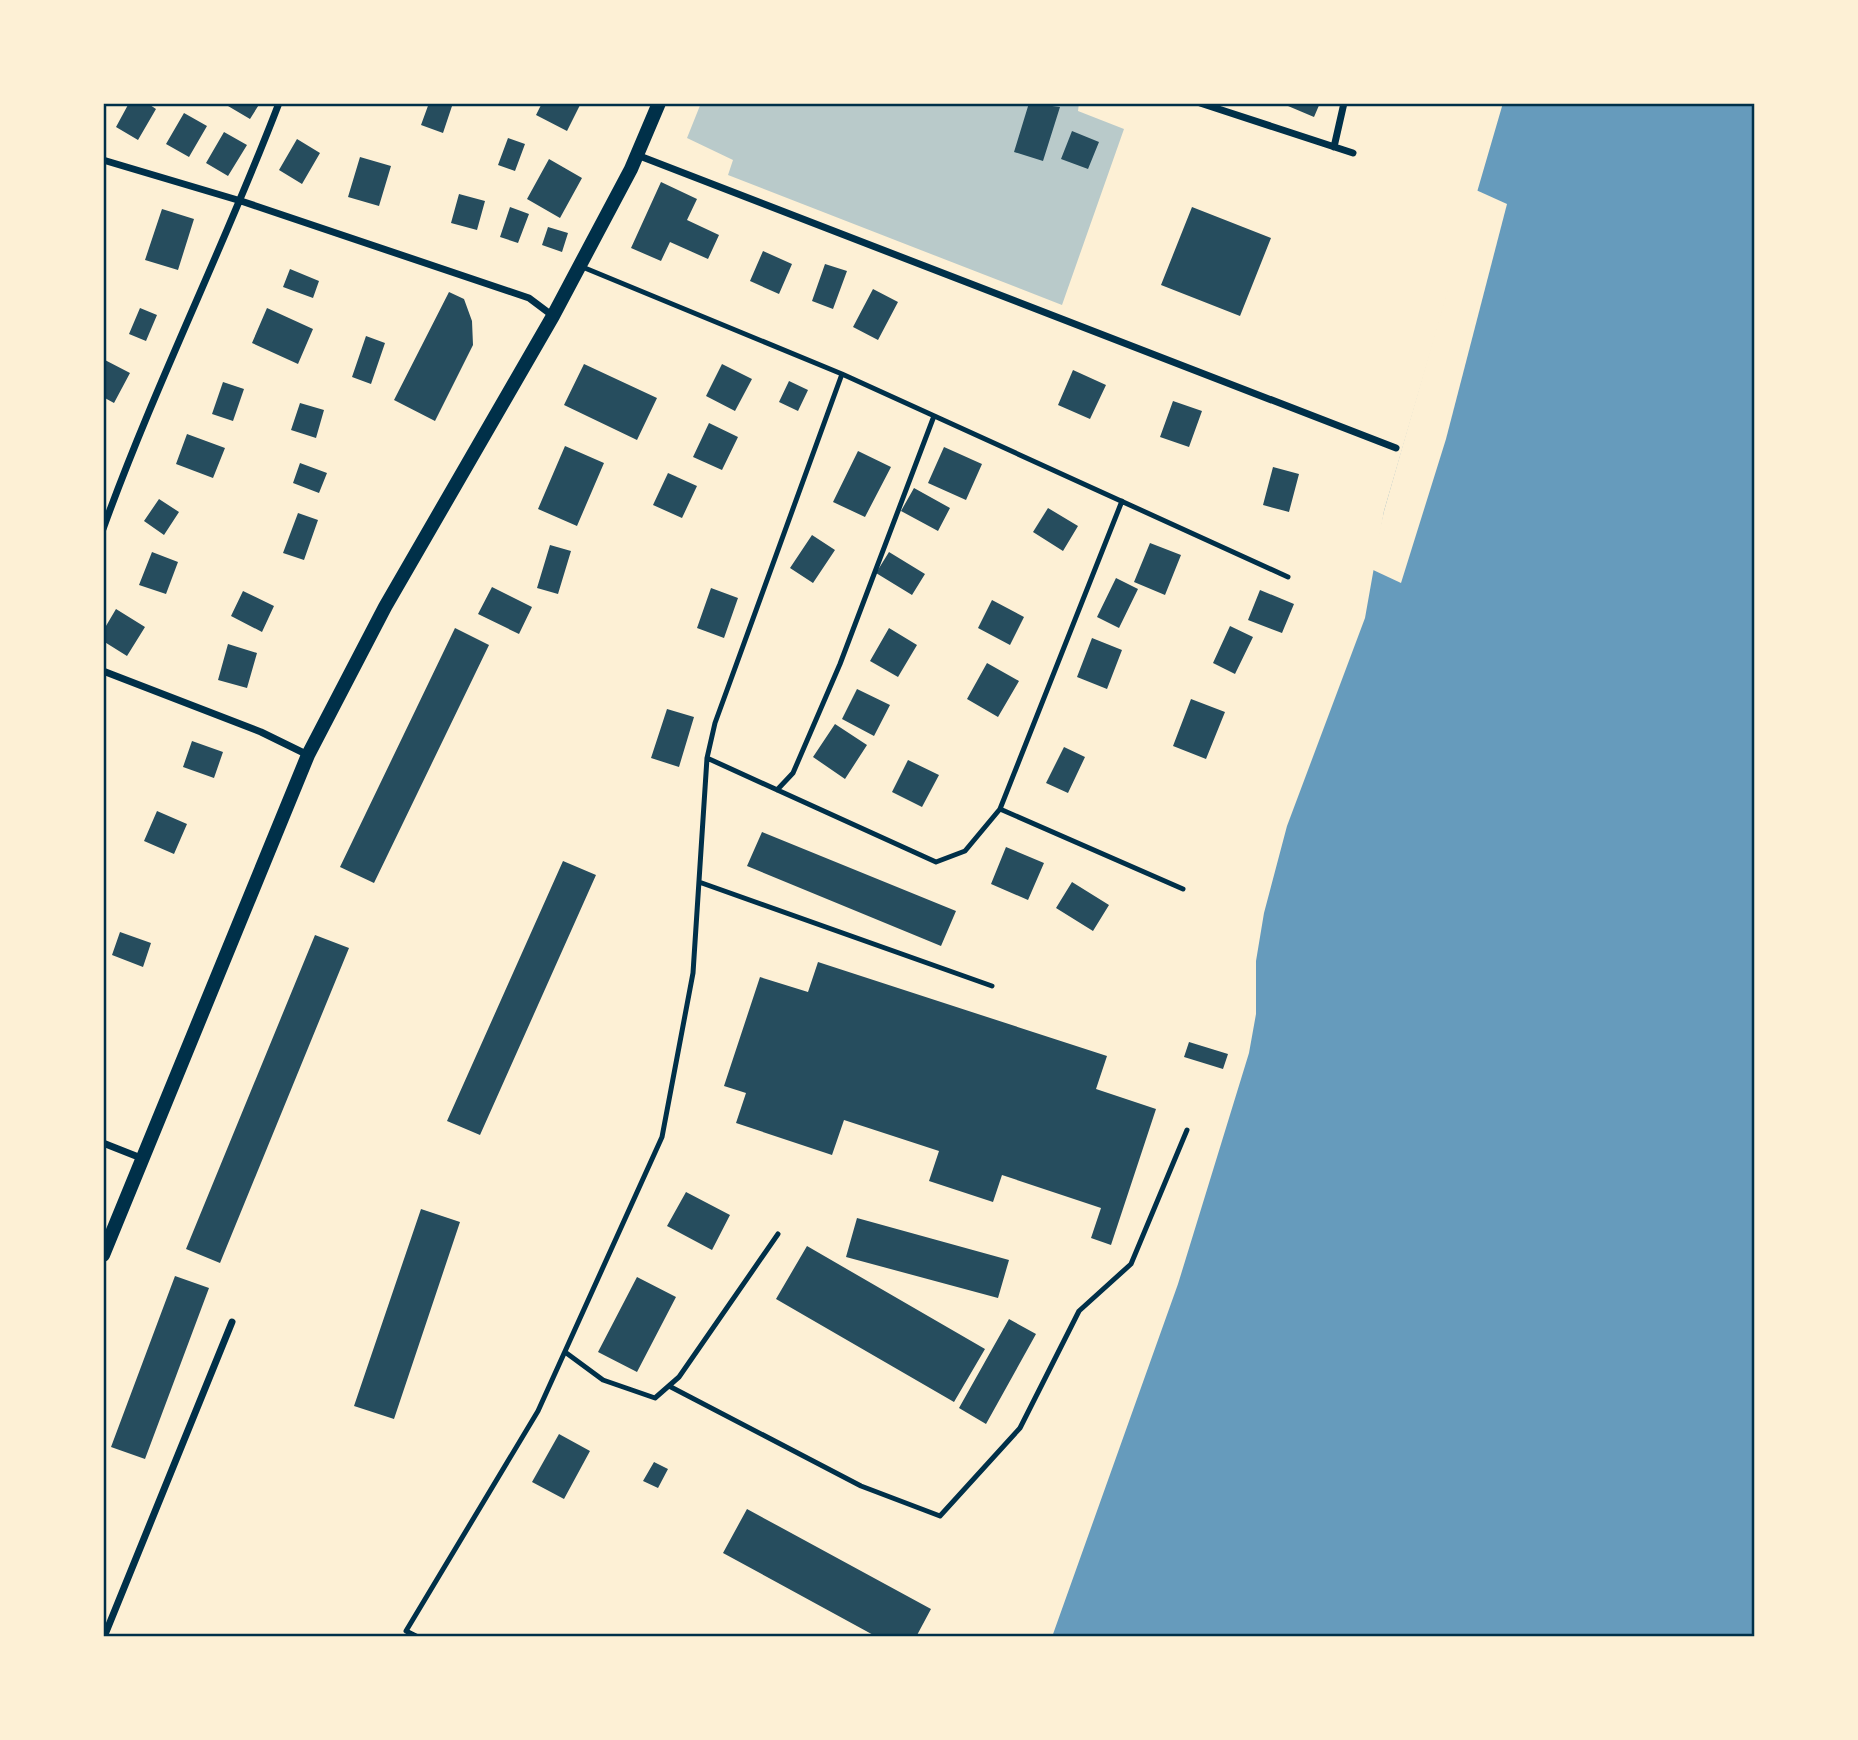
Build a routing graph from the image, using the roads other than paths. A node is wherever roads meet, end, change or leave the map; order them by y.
1 (279, 103) edge
2 (659, 103) edge
3 (1200, 103) edge
4 (1344, 103) edge
5 (1334, 147) junction
6 (1353, 153) dead end
7 (637, 155) junction
8 (103, 160) edge
9 (241, 201) junction
10 (580, 266) junction
11 (553, 316) junction
12 (842, 374) junction
13 (934, 416) junction
14 (1396, 448) dead end
15 (1122, 501) junction
16 (103, 529) edge
17 (1288, 577) dead end
18 (103, 671) edge
19 (308, 755) junction
20 (707, 758) junction
21 (777, 790) junction
22 (1000, 809) junction
23 (699, 882) junction
24 (1183, 889) dead end
25 (992, 986) dead end
26 (1187, 1130) dead end
27 (103, 1143) edge
28 (141, 1158) junction
29 (778, 1234) dead end
30 (103, 1255) edge
31 (232, 1322) dead end
32 (565, 1352) junction
33 (669, 1386) junction
34 (404, 1634) edge
35 (104, 1637) edge
36 (418, 1637) edge

1 - 9 street
2 - 7 main road
3 - 5 street
4 - 5 street
5 - 6 street
7 - 10 main road
7 - 14 street
8 - 9 street
9 - 11 street
9 - 16 street
10 - 11 main road
10 - 12 lane
11 - 19 main road
12 - 13 lane
12 - 20 lane
13 - 15 lane
13 - 21 lane
15 - 17 lane
15 - 22 lane
18 - 19 street
19 - 28 main road
20 - 21 lane
20 - 23 lane
21 - 22 lane
22 - 24 lane
23 - 25 lane
23 - 32 lane
26 - 33 lane
27 - 28 street
28 - 30 main road
29 - 33 lane
31 - 35 street
32 - 33 lane
32 - 34 lane
34 - 36 lane

